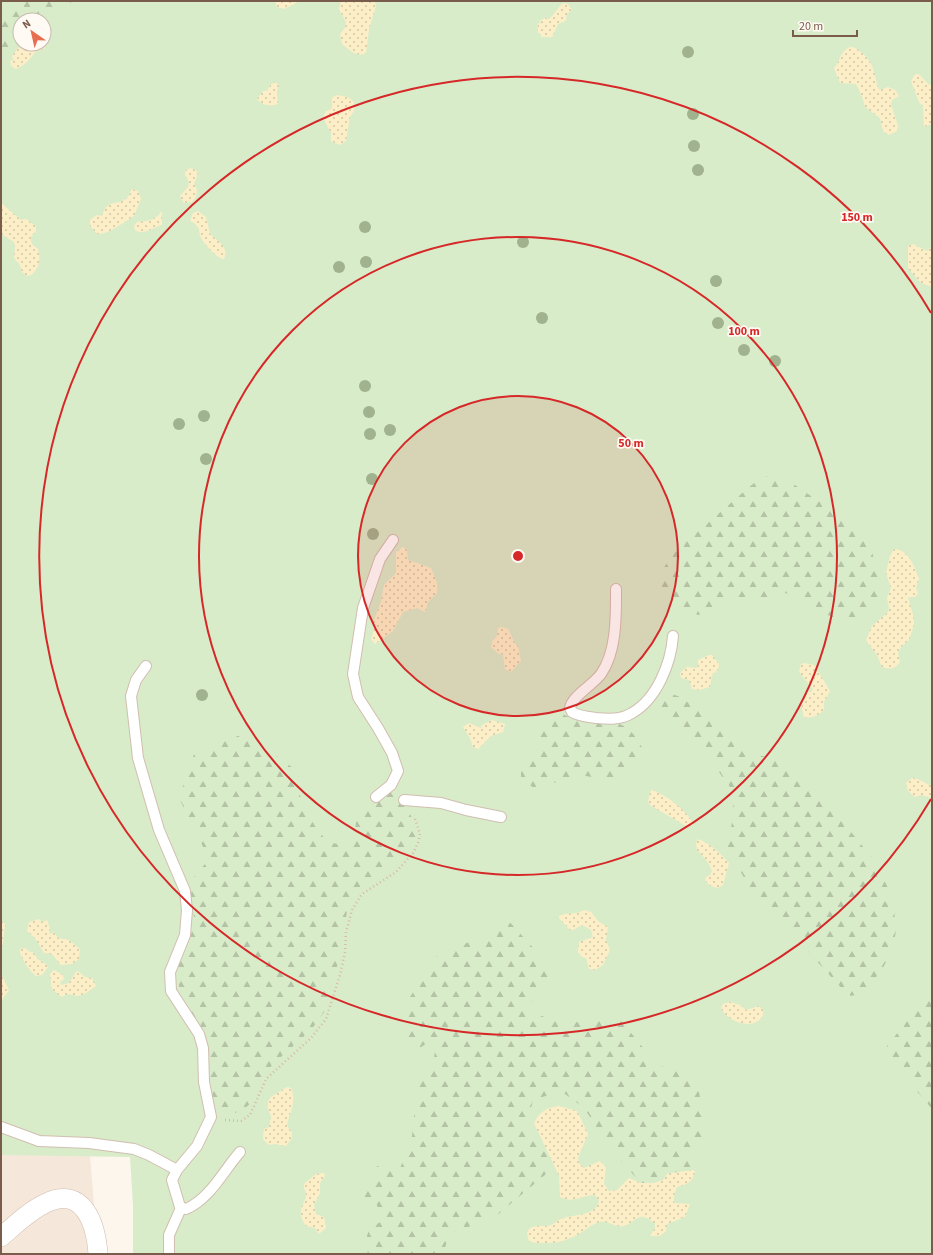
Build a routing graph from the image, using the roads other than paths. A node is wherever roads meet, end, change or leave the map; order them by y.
1 (392, 540) dead end
2 (616, 589) dead end
3 (673, 636) dead end
4 (146, 666) dead end
5 (376, 797) dead end
6 (404, 800) road end
7 (502, 817) dead end
8 (1, 1128) edge
9 (240, 1152) dead end
10 (177, 1170) junction
11 (181, 1208) junction
12 (1, 1237) edge
13 (98, 1254) edge
14 (169, 1254) edge

1 - 5 lane
2 - 3 lane
4 - 10 lane
6 - 7 lane
8 - 10 lane
9 - 11 lane
10 - 11 lane
11 - 14 lane
12 - 13 street

